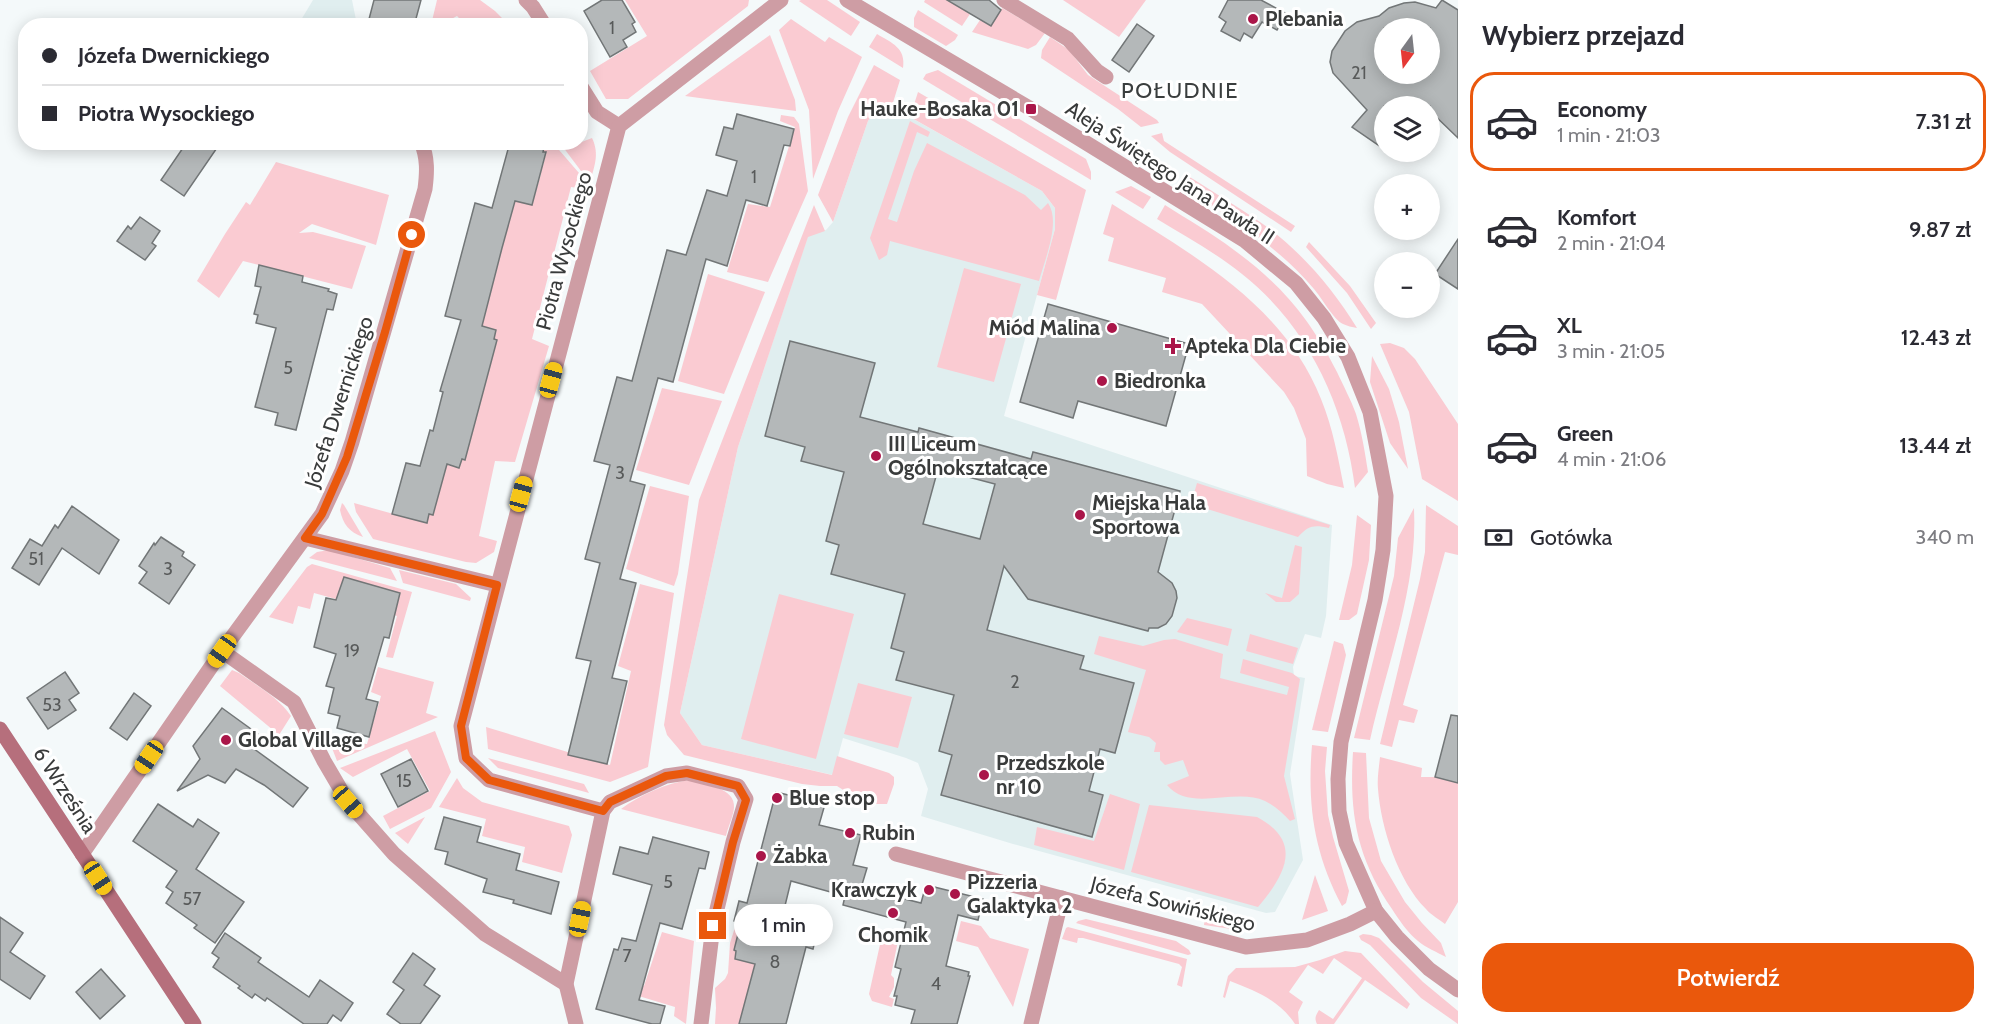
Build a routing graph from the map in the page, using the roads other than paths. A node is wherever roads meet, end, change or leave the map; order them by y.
1 (526, 0) edge
2 (782, 0) edge
3 (847, 0) edge
4 (1004, 0) edge
5 (540, 18) edge
6 (1107, 77) dead end
7 (588, 98) edge
8 (619, 126) junction
9 (425, 150) edge
10 (305, 538) junction
11 (497, 585) junction
12 (222, 651) junction
13 (0, 729) edge
14 (603, 811) junction
15 (82, 854) junction
16 (896, 854) dead end
17 (1062, 898) junction
18 (1376, 911) junction
19 (566, 984) junction
20 (1458, 990) edge
21 (194, 1024) edge
22 (576, 1024) edge
23 (701, 1024) edge
24 (1031, 1024) edge

1 - 5 street
2 - 8 street
3 - 18 street, Aleja Świętego Jana Pawła II
4 - 6 street
7 - 8 street
8 - 11 street, Piotra Wysockiego
9 - 10 street, Józefa Dwernickiego
10 - 11 street
10 - 12 street, Józefa Dwernickiego
11 - 14 street, Piotra Wysockiego
12 - 15 street, Józefa Dwernickiego
12 - 19 street
13 - 15 street, 6 Września
14 - 19 street
14 - 23 street
15 - 21 street, 6 Września
16 - 17 street, Józefa Sowińskiego
17 - 18 street, Józefa Sowińskiego
17 - 24 street
18 - 20 street, Aleja Świętego Jana Pawła II
19 - 22 street

